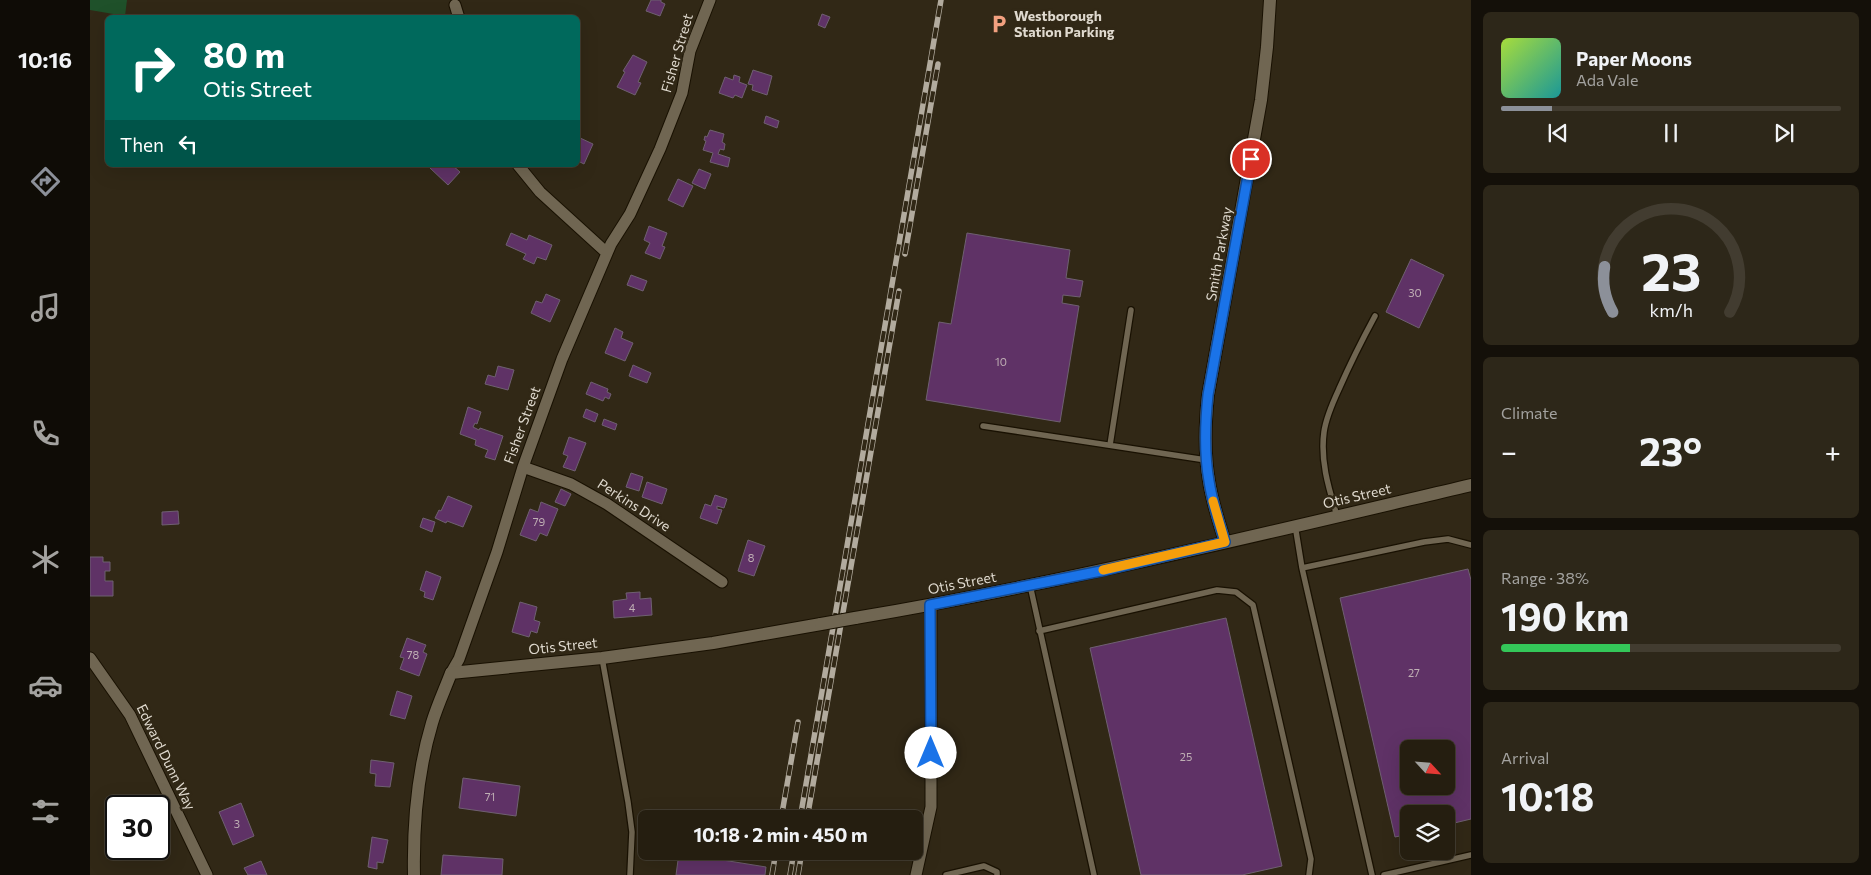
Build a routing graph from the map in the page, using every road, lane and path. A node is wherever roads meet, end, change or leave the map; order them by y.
1 (710, 0) edge
2 (1270, 0) edge
3 (455, 5) dead end
4 (458, 15) edge
5 (520, 167) edge
6 (607, 253) junction
7 (1131, 310) dead end
8 (1375, 316) dead end
9 (983, 426) dead end
10 (1110, 445) junction
11 (1206, 460) junction
12 (523, 467) junction
13 (1471, 485) edge
14 (1337, 516) junction
15 (1295, 525) junction
16 (1225, 542) junction
17 (1471, 545) edge
18 (1302, 568) junction
19 (722, 582) dead end
20 (1030, 585) junction
21 (930, 605) junction
22 (1039, 631) junction
23 (90, 658) edge
24 (602, 658) junction
25 (452, 673) junction
26 (1471, 855) edge
27 (207, 875) edge
28 (414, 875) edge
29 (630, 875) edge
30 (916, 875) edge
31 (946, 875) edge
32 (997, 875) edge
33 (1094, 875) edge
34 (1309, 875) edge
35 (1372, 875) edge
36 (1384, 875) edge

1 - 6 street, Fisher Street
2 - 11 main road, Smith Parkway
3 - 4 street
5 - 6 street
6 - 12 street, Fisher Street
7 - 10 lane
8 - 14 lane
9 - 10 lane
10 - 11 lane
11 - 16 main road, Smith Parkway
12 - 19 street, Perkins Drive
12 - 25 street, Fisher Street
13 - 14 main road, Otis Street
14 - 15 main road, Otis Street
15 - 16 main road, Otis Street
15 - 18 lane
16 - 20 main road, Otis Street
17 - 18 lane
18 - 35 lane
20 - 21 main road, Otis Street
20 - 22 lane
21 - 24 main road, Otis Street, bridge
21 - 30 street
22 - 33 lane
22 - 34 lane
23 - 27 street, Edward Dunn Way
24 - 25 main road, Otis Street
24 - 29 lane
25 - 28 main road, Fisher Street
26 - 36 lane
31 - 32 lane

